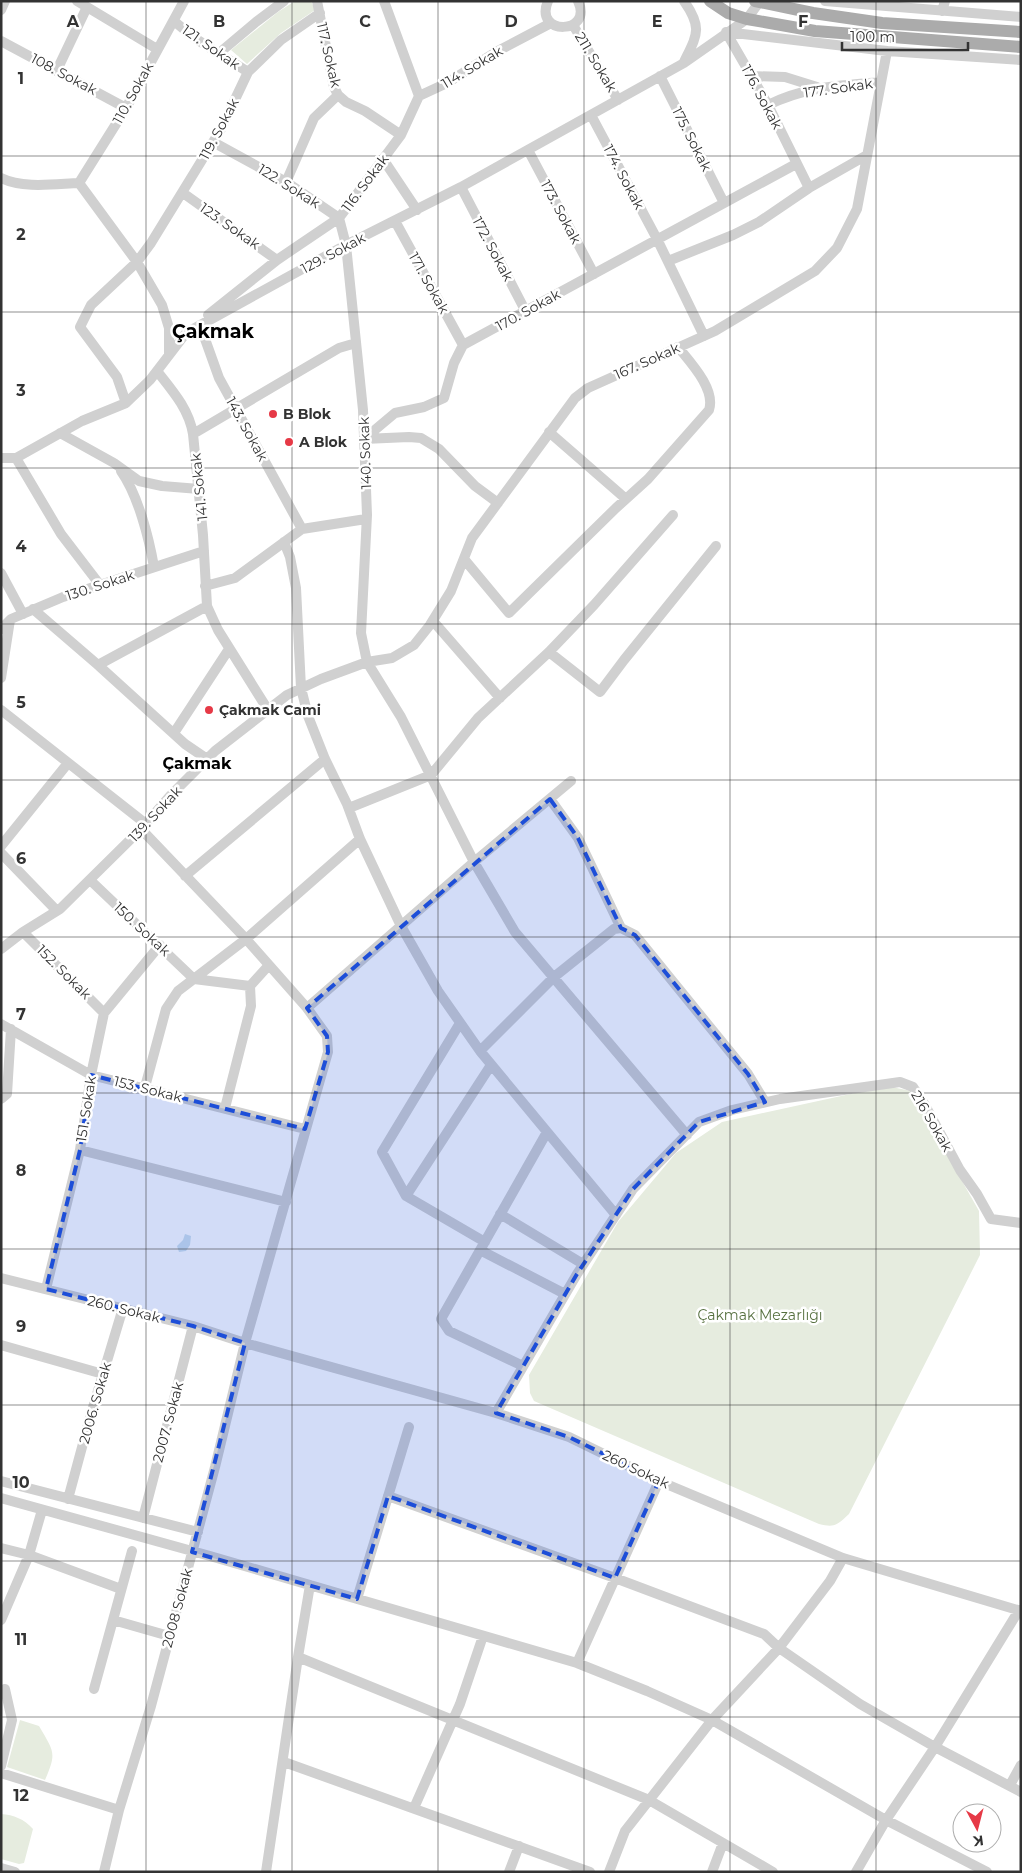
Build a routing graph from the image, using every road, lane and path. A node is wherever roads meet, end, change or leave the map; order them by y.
1 (5, 1) edge
2 (77, 1) edge
3 (284, 1) edge
4 (317, 1) edge
5 (384, 1) edge
6 (548, 1) edge
7 (578, 1) edge
8 (684, 1) edge
9 (710, 1) edge
10 (825, 1) edge
11 (182, 2) edge
12 (758, 2) edge
13 (944, 6) edge
14 (87, 7) junction
15 (1, 10) edge
16 (320, 13) junction
17 (1021, 17) edge
18 (746, 19) junction
19 (174, 21) junction
20 (551, 23) junction
21 (573, 25) junction
22 (726, 32) junction
23 (1021, 32) edge
24 (1, 41) edge
25 (1021, 47) edge
26 (157, 49) junction
27 (887, 51) junction
28 (218, 54) junction
29 (1021, 60) edge
30 (684, 63) junction
31 (58, 70) junction
32 (248, 72) junction
33 (660, 76) junction
34 (751, 76) junction
35 (881, 82) junction
36 (818, 87) junction
37 (338, 95) junction
38 (420, 96) junction
39 (618, 100) junction
40 (768, 105) junction
41 (126, 108) junction
42 (591, 115) junction
43 (401, 135) junction
44 (213, 142) junction
45 (528, 150) junction
46 (867, 155) junction
47 (383, 159) junction
48 (796, 164) junction
49 (1, 178) edge
50 (286, 182) junction
51 (79, 183) junction
52 (460, 187) junction
53 (809, 188) junction
54 (183, 193) junction
55 (724, 203) junction
56 (417, 210) junction
57 (339, 218) junction
58 (395, 221) junction
59 (657, 239) junction
60 (346, 245) junction
61 (277, 260) junction
62 (137, 262) junction
63 (668, 262) junction
64 (594, 274) junction
65 (526, 312) junction
66 (200, 325) junction
67 (186, 332) junction
68 (704, 336) junction
69 (356, 344) junction
70 (463, 346) junction
71 (678, 347) junction
72 (169, 354) junction
73 (157, 371) junction
74 (126, 403) junction
75 (236, 409) junction
76 (549, 432) junction
77 (60, 433) junction
78 (193, 434) junction
79 (364, 439) junction
80 (1, 458) edge
81 (16, 458) junction
82 (114, 463) junction
83 (199, 489) junction
84 (626, 499) junction
85 (498, 503) junction
86 (673, 515) dead end
87 (366, 519) junction
88 (302, 529) junction
89 (284, 542) junction
90 (716, 546) dead end
91 (204, 550) junction
92 (464, 559) junction
93 (154, 567) junction
94 (1, 573) edge
95 (100, 585) junction
96 (205, 586) junction
97 (207, 606) junction
98 (28, 611) junction
99 (10, 619) junction
100 (433, 621) junction
101 (1, 630) edge
102 (230, 649) junction
103 (549, 652) junction
104 (368, 662) junction
105 (98, 665) junction
106 (1, 678) edge
107 (301, 688) junction
108 (500, 698) junction
109 (1, 710) edge
110 (268, 710) junction
111 (174, 733) junction
112 (325, 759) junction
113 (207, 760) junction
114 (68, 763) junction
115 (431, 775) junction
116 (571, 781) dead end
117 (550, 799) junction
118 (348, 808) junction
119 (144, 827) junction
120 (360, 839) junction
121 (1, 846) edge
122 (1, 853) edge
123 (474, 862) junction
124 (185, 876) junction
125 (90, 880) junction
126 (57, 911) junction
127 (401, 926) junction
128 (621, 928) junction
129 (23, 932) junction
130 (246, 939) junction
131 (160, 945) junction
132 (1, 949) edge
133 (269, 965) junction
134 (554, 977) junction
135 (194, 979) junction
136 (250, 986) junction
137 (307, 1008) junction
138 (104, 1013) junction
139 (460, 1023) junction
140 (1, 1024) edge
141 (11, 1029) junction
142 (480, 1051) junction
143 (491, 1065) junction
144 (91, 1075) junction
145 (146, 1087) junction
146 (1, 1099) edge
147 (765, 1102) junction
148 (225, 1108) junction
149 (305, 1129) junction
150 (547, 1132) junction
151 (687, 1134) junction
152 (80, 1150) junction
153 (406, 1196) junction
154 (286, 1202) junction
155 (500, 1214) junction
156 (616, 1215) junction
157 (1021, 1223) edge
158 (482, 1246) junction
159 (583, 1264) junction
160 (1, 1278) edge
161 (46, 1289) junction
162 (564, 1294) junction
163 (123, 1308) junction
164 (193, 1326) junction
165 (245, 1343) junction
166 (1, 1345) edge
167 (523, 1366) junction
168 (103, 1374) junction
169 (496, 1413) junction
170 (409, 1427) dead end
171 (659, 1480) junction
172 (1, 1481) edge
173 (388, 1496) junction
174 (1, 1498) edge
175 (68, 1499) junction
176 (42, 1510) junction
177 (143, 1518) junction
178 (198, 1532) junction
179 (1, 1548) edge
180 (132, 1551) dead end
181 (192, 1552) junction
182 (29, 1556) junction
183 (844, 1558) junction
184 (615, 1578) junction
185 (310, 1585) junction
186 (121, 1589) junction
187 (357, 1599) junction
188 (1020, 1610) edge
189 (1, 1620) edge
190 (113, 1620) junction
191 (169, 1636) junction
192 (483, 1636) junction
193 (779, 1648) junction
194 (298, 1657) junction
195 (576, 1663) junction
196 (5, 1689) dead end
197 (94, 1689) dead end
198 (453, 1720) junction
199 (712, 1720) junction
200 (935, 1747) junction
201 (284, 1762) junction
202 (1021, 1765) edge
203 (1, 1766) edge
204 (1, 1773) edge
205 (1010, 1785) junction
206 (1021, 1792) edge
207 (649, 1800) junction
208 (414, 1808) junction
209 (119, 1810) junction
210 (886, 1820) junction
211 (723, 1843) junction
212 (519, 1846) junction
213 (1, 1868) edge
214 (15, 1872) edge
215 (104, 1872) edge
216 (266, 1872) edge
217 (509, 1872) edge
218 (590, 1872) edge
219 (608, 1872) edge
220 (712, 1872) edge
221 (773, 1872) edge
222 (856, 1872) edge
223 (987, 1872) edge

1 - 15 street
2 - 14 street
3 - 28 street
4 - 16 street, 117. Sokak
5 - 38 street
6 - 20 street
7 - 21 street
8 - 30 street
9 - 18 main road
10 - 13 street
11 - 19 street, 110. Sokak
12 - 18 street, 129. Sokak
12 - 23 main road
13 - 17 street
14 - 26 street
14 - 31 street
16 - 32 street, 119. Sokak
16 - 37 street, 117. Sokak
18 - 22 street, 129. Sokak
18 - 25 main road
19 - 26 street, 110. Sokak
19 - 28 street, 121. Sokak
20 - 21 street
20 - 38 street, 114. Sokak
21 - 39 street, 211. Sokak
22 - 27 street
22 - 30 street, 129. Sokak
22 - 34 street, 176. Sokak
24 - 31 street, 108. Sokak
26 - 41 street, 110. Sokak
27 - 29 street
27 - 35 street, 167. Sokak
28 - 32 street, 121. Sokak
30 - 33 street, 129. Sokak
31 - 41 street, 108. Sokak
32 - 44 street, 119. Sokak
33 - 39 street, 129. Sokak
33 - 55 street, 175. Sokak
34 - 36 street
34 - 40 street, 176. Sokak
35 - 36 street, 177. Sokak
35 - 46 street, 167. Sokak
36 - 40 street, 177. Sokak
37 - 43 street, 117. Sokak
37 - 50 street
38 - 43 street, 116. Sokak
39 - 42 street, 129. Sokak
40 - 48 street, 176. Sokak
41 - 51 street, 110. Sokak
42 - 45 street, 129. Sokak
42 - 59 street, 174. Sokak
43 - 47 street, 116. Sokak
44 - 50 street, 122. Sokak
44 - 54 street, 119. Sokak
45 - 52 street, 129. Sokak
45 - 64 street, 173. Sokak
46 - 53 street
46 - 68 street, 167. Sokak
47 - 56 street
47 - 57 street, 116. Sokak
48 - 53 street, 176. Sokak
48 - 55 street, 170. Sokak
49 - 51 street
50 - 57 street, 122. Sokak
51 - 62 street
52 - 56 street, 129. Sokak
52 - 65 street, 172. Sokak
53 - 63 street
54 - 61 street, 123. Sokak
54 - 62 street, 119. Sokak
55 - 59 street, 170. Sokak
56 - 58 street, 129. Sokak
57 - 60 street
57 - 61 street, 116. Sokak
58 - 60 street, 129. Sokak
58 - 70 street, 171. Sokak
59 - 63 street, 174. Sokak
59 - 64 street, 170. Sokak
60 - 66 street, 129. Sokak
60 - 69 street, 140. Sokak
61 - 67 street, 116. Sokak
62 - 72 street
62 - 74 street, 119. Sokak
63 - 68 street, 174. Sokak
64 - 65 street, 170. Sokak
65 - 70 street, 170. Sokak
66 - 67 street, 129. Sokak
66 - 75 street, 143. Sokak
67 - 72 street, 129. Sokak
68 - 71 street, 167. Sokak
69 - 75 street, 141. Sokak
69 - 79 street, 140. Sokak
70 - 79 street
71 - 76 street, 167. Sokak
71 - 84 street
72 - 73 street, 129. Sokak
73 - 74 street, 129. Sokak
73 - 78 street
74 - 77 street, 129. Sokak
75 - 78 street, 141. Sokak
75 - 88 street, 143. Sokak
76 - 84 street
76 - 85 street, 167. Sokak
77 - 81 street, 129. Sokak
77 - 82 street
78 - 83 street, 141. Sokak
79 - 85 street
79 - 87 street, 140. Sokak
80 - 81 street, 129. Sokak
81 - 95 street
82 - 83 street
82 - 93 street
83 - 91 street, 141. Sokak
84 - 92 street
85 - 92 street, 167. Sokak
86 - 103 street
87 - 88 street
87 - 104 street, 140. Sokak
88 - 89 street
89 - 96 street
89 - 107 street
90 - 103 street
91 - 93 street, 130. Sokak
91 - 96 street, 141. Sokak
92 - 100 street, 167. Sokak
93 - 95 street, 130. Sokak
94 - 98 street
95 - 98 street, 130. Sokak
96 - 97 street, 141. Sokak
97 - 102 street, 141. Sokak
97 - 105 street
98 - 99 street, 130. Sokak
98 - 105 street
99 - 101 street, 130. Sokak
99 - 106 street
100 - 104 street, 167. Sokak
100 - 108 street
102 - 110 street, 141. Sokak
102 - 111 street
103 - 108 street
104 - 107 street, 139. Sokak
104 - 115 street, 140. Sokak
105 - 111 street
107 - 110 street, 139. Sokak
107 - 112 street
108 - 115 street
109 - 114 street, 2008 Sokak
110 - 113 street, 139. Sokak
111 - 113 street
112 - 118 street
112 - 124 street
113 - 119 street, 139. Sokak
114 - 119 street, 2008 Sokak
114 - 121 street
115 - 118 street
115 - 123 street, 140. Sokak
116 - 117 street
117 - 123 street
117 - 128 street
118 - 120 street
119 - 124 street, 2008 Sokak
119 - 125 street, 139. Sokak
120 - 127 street
120 - 130 street
122 - 126 street
123 - 127 street
123 - 134 street, 140. Sokak
124 - 130 street, 2008 Sokak
125 - 126 street, 139. Sokak
125 - 131 street, 150. Sokak
126 - 129 street, 139. Sokak
127 - 137 street
127 - 139 street
128 - 134 street
128 - 147 street
129 - 132 street, 139. Sokak
129 - 138 street, 152. Sokak
130 - 133 street, 2008 Sokak
130 - 135 street
131 - 135 street, 150. Sokak
131 - 138 street, 151. Sokak
133 - 136 street
133 - 137 street, 2008 Sokak
134 - 142 street
134 - 151 street, 140. Sokak
135 - 136 street
135 - 145 street
136 - 148 street
137 - 149 street, 2008 Sokak
138 - 144 street, 151. Sokak
139 - 142 street
139 - 153 street
140 - 141 street, 153. Sokak
141 - 144 street, 153. Sokak
141 - 146 street
142 - 143 street
143 - 150 street
143 - 153 street
144 - 145 street, 153. Sokak
144 - 152 street, 151. Sokak
145 - 148 street, 153. Sokak
147 - 151 street
147 - 157 street, 216 Sokak
148 - 149 street, 153. Sokak
149 - 154 street, 2008 Sokak
150 - 155 street
150 - 156 street
151 - 156 street
152 - 154 street
152 - 161 street, 151. Sokak
153 - 158 street
154 - 165 street, 2008 Sokak
155 - 158 street
155 - 159 street
156 - 159 street
158 - 162 street
158 - 167 street
159 - 162 street
160 - 161 street, 260. Sokak
161 - 163 street, 260. Sokak
162 - 167 street
163 - 164 street, 260. Sokak
163 - 168 street, 2006. Sokak
164 - 165 street, 260. Sokak
164 - 177 street, 2007. Sokak
165 - 169 street, 260 Sokak
165 - 178 street, 2008 Sokak
166 - 168 street
167 - 169 street
168 - 175 street, 2006. Sokak
169 - 171 street, 260 Sokak
170 - 173 street
171 - 183 street, 260 Sokak
171 - 184 street
172 - 175 street
173 - 184 street
173 - 187 street
174 - 176 street
175 - 177 street
176 - 181 street
176 - 182 street
177 - 178 street
178 - 181 street, 2008 Sokak
179 - 182 street
180 - 186 street
181 - 185 street
181 - 191 street, 2008 Sokak
182 - 186 street
182 - 189 street
183 - 188 street, 260 Sokak
183 - 193 street
184 - 193 street
184 - 195 street
185 - 187 street
185 - 194 street
186 - 190 street
187 - 192 street
188 - 200 street
190 - 191 street
190 - 197 street
191 - 209 street, 2008 Sokak
192 - 195 street
192 - 198 street
193 - 199 street
193 - 200 street
194 - 198 street
194 - 201 street
195 - 199 street
196 - 203 street
198 - 207 street
198 - 208 street
199 - 207 street
199 - 210 street
200 - 205 street
200 - 210 street
201 - 208 street
201 - 216 street
202 - 205 street
204 - 209 street
205 - 206 street
207 - 211 street
207 - 219 street
208 - 212 street
209 - 215 street, 2008 Sokak
210 - 222 street
210 - 223 street
211 - 220 street
211 - 221 street
212 - 217 street
212 - 218 street
213 - 214 street

